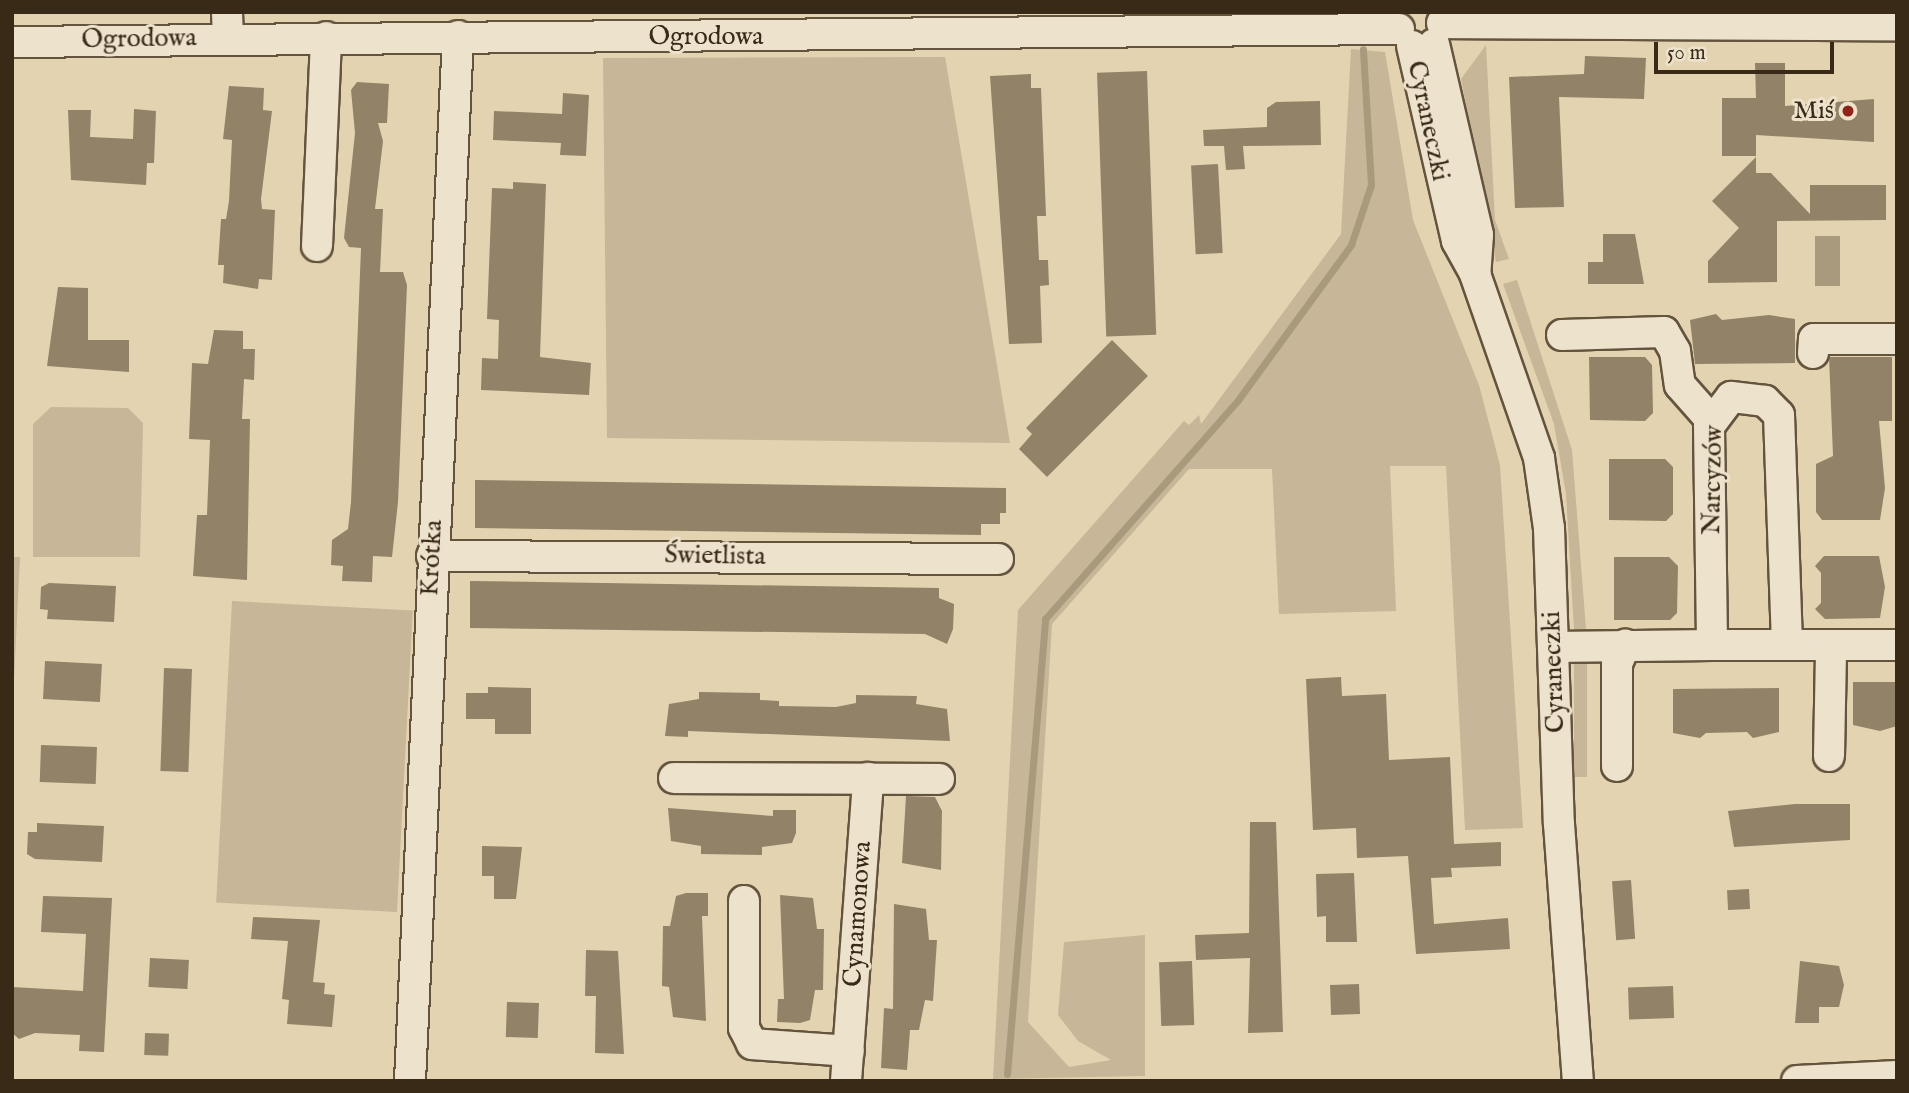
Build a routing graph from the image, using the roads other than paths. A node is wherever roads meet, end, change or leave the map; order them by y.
1 (1655, 19) edge
2 (1079, 22) edge
3 (960, 24) edge
4 (227, 25) edge
5 (1897, 25) edge
6 (1421, 28) edge
7 (458, 36) junction
8 (12, 42) edge
9 (325, 50) junction
10 (317, 246) dead end
11 (1562, 335) dead end
12 (1897, 339) edge
13 (1813, 353) dead end
14 (1711, 420) junction
15 (432, 556) junction
16 (998, 559) dead end
17 (1787, 644) junction
18 (1625, 645) junction
19 (1712, 645) junction
20 (1897, 645) edge
21 (1553, 647) junction
22 (1832, 647) junction
23 (1829, 756) dead end
24 (1617, 765) dead end
25 (674, 778) dead end
26 (868, 778) junction
27 (939, 779) dead end
28 (744, 901) dead end
29 (849, 1051) junction
30 (1897, 1076) edge
31 (410, 1081) edge
32 (846, 1081) edge
33 (1578, 1081) edge
34 (1797, 1081) edge

1 - 5 street, Ogrodowa
1 - 6 street, Ogrodowa
2 - 3 street, Ogrodowa
2 - 6 street, Ogrodowa
3 - 7 street, Ogrodowa
4 - 8 street, Ogrodowa
4 - 9 street, Ogrodowa
6 - 21 street, Cyraneczki
7 - 9 street, Ogrodowa
7 - 15 street, Krótka
9 - 10 street
11 - 14 street
12 - 13 street
14 - 17 street, Narcyzów
14 - 19 street, Narcyzów
15 - 16 street, Świetlista
15 - 31 street, Krótka
17 - 19 street
17 - 22 street
18 - 19 street
18 - 21 street
18 - 24 street
20 - 22 street
21 - 33 street, Cyraneczki
22 - 23 street
25 - 26 street
26 - 27 street
26 - 29 street, Cynamonowa
28 - 29 street
29 - 32 street, Cynamonowa
30 - 34 street

